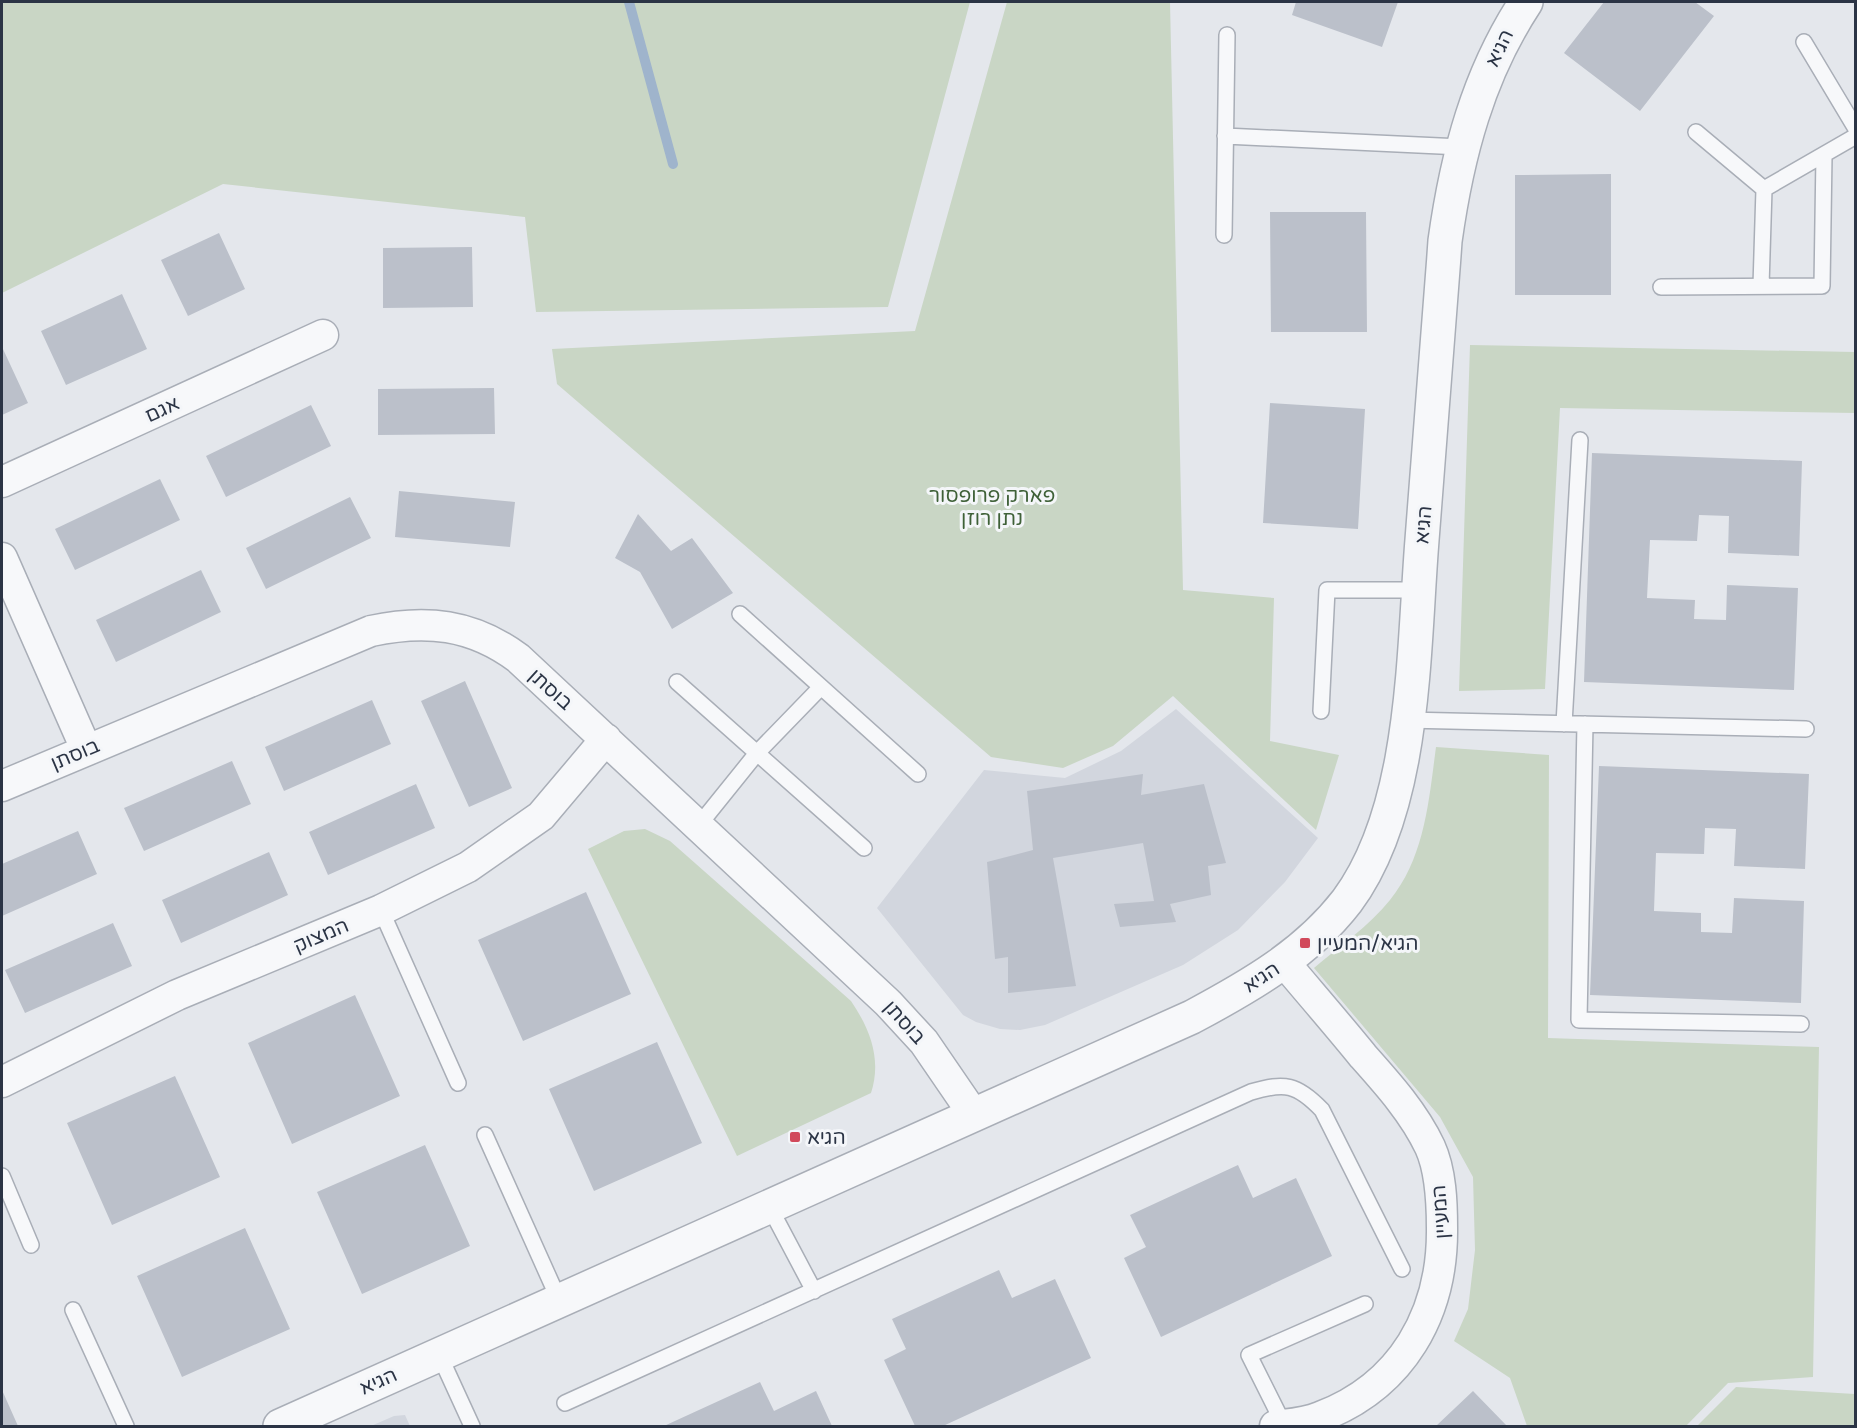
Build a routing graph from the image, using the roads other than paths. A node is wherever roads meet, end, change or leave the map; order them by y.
1 (1526, 2) edge
2 (1227, 36) dead end
3 (1804, 42) dead end
4 (1856, 129) edge
5 (1696, 132) dead end
6 (1225, 136) junction
7 (1856, 136) edge
8 (1461, 147) junction
9 (1824, 154) junction
10 (1764, 189) junction
11 (1224, 235) dead end
12 (1761, 286) junction
13 (1661, 287) dead end
14 (323, 335) dead end
15 (1580, 440) dead end
16 (2, 482) edge
17 (2, 558) edge
18 (1418, 590) junction
19 (740, 614) dead end
20 (677, 682) dead end
21 (821, 687) junction
22 (1321, 711) dead end
23 (1406, 720) junction
24 (1564, 724) junction
25 (1585, 724) junction
26 (1806, 729) dead end
27 (606, 739) junction
28 (86, 749) junction
29 (757, 753) junction
30 (918, 774) dead end
31 (2, 786) edge
32 (699, 825) junction
33 (864, 848) dead end
34 (381, 910) junction
35 (1284, 962) junction
36 (1801, 1024) dead end
37 (2, 1082) edge
38 (458, 1083) dead end
39 (974, 1115) junction
40 (485, 1135) dead end
41 (2, 1176) edge
42 (769, 1206) junction
43 (31, 1245) dead end
44 (1402, 1269) dead end
45 (814, 1291) junction
46 (559, 1300) junction
47 (1365, 1304) dead end
48 (73, 1310) dead end
49 (439, 1354) junction
50 (565, 1403) dead end
51 (126, 1426) edge
52 (280, 1426) edge
53 (472, 1426) edge
54 (1280, 1426) edge

1 - 8 street, הגיא
2 - 6 lane
3 - 4 lane
5 - 10 lane
6 - 8 lane
6 - 11 lane
7 - 9 lane
8 - 18 street, הגיא
9 - 10 lane
9 - 12 lane
10 - 12 lane
12 - 13 lane
14 - 16 street, אגם
15 - 24 lane
17 - 28 street
18 - 22 lane
18 - 23 street, הגיא
19 - 21 lane
20 - 29 lane
21 - 29 lane
21 - 30 lane
23 - 24 lane
23 - 35 street, הגיא
24 - 25 lane
25 - 26 lane
25 - 36 lane
27 - 28 street, בוסתן
27 - 32 street, בוסתן
27 - 34 street, המצוק
28 - 31 street, בוסתן
29 - 32 lane
29 - 33 lane
32 - 39 street, בוסתן
34 - 37 street, המצוק
34 - 38 lane
35 - 39 street, הגיא
35 - 54 street, המעיין
39 - 42 street, הגיא
40 - 46 lane
41 - 43 lane
42 - 45 lane
42 - 46 street, הגיא
44 - 45 lane
45 - 50 lane
46 - 49 street, הגיא
47 - 54 lane
48 - 51 lane
49 - 52 street, הגיא
49 - 53 lane

